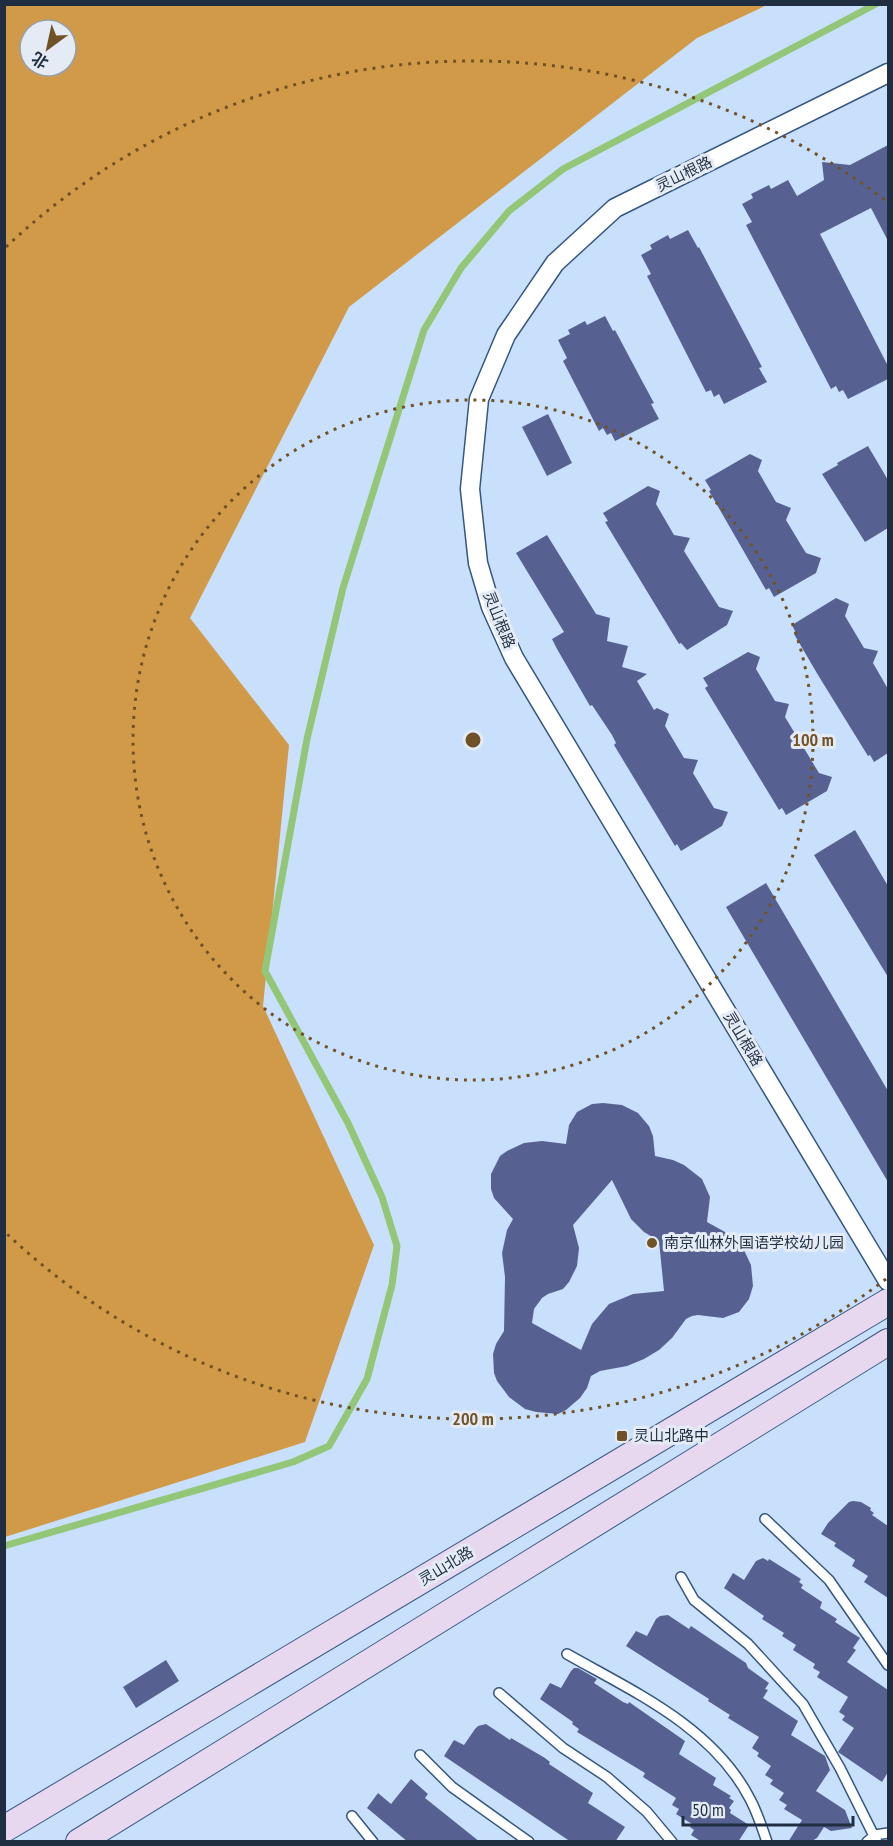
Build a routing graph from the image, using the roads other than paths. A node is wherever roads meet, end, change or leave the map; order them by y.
1 (888, 73) edge
2 (888, 1281) edge
3 (888, 1302) edge
4 (888, 1342) edge
5 (765, 1520) dead end
6 (681, 1577) dead end
7 (567, 1654) dead end
8 (888, 1665) edge
9 (499, 1693) dead end
10 (420, 1755) dead end
11 (352, 1816) dead end
12 (4, 1830) edge
13 (888, 1833) edge
14 (873, 1839) edge
15 (79, 1842) edge
16 (373, 1842) edge
17 (529, 1842) edge
18 (672, 1842) edge
19 (767, 1842) edge

1 - 2 street, 灵山根路
3 - 12 main road, 灵山北路
4 - 15 main road
5 - 8 lane
6 - 14 lane
7 - 19 lane
9 - 18 lane
10 - 17 lane
11 - 16 lane
13 - 14 lane

